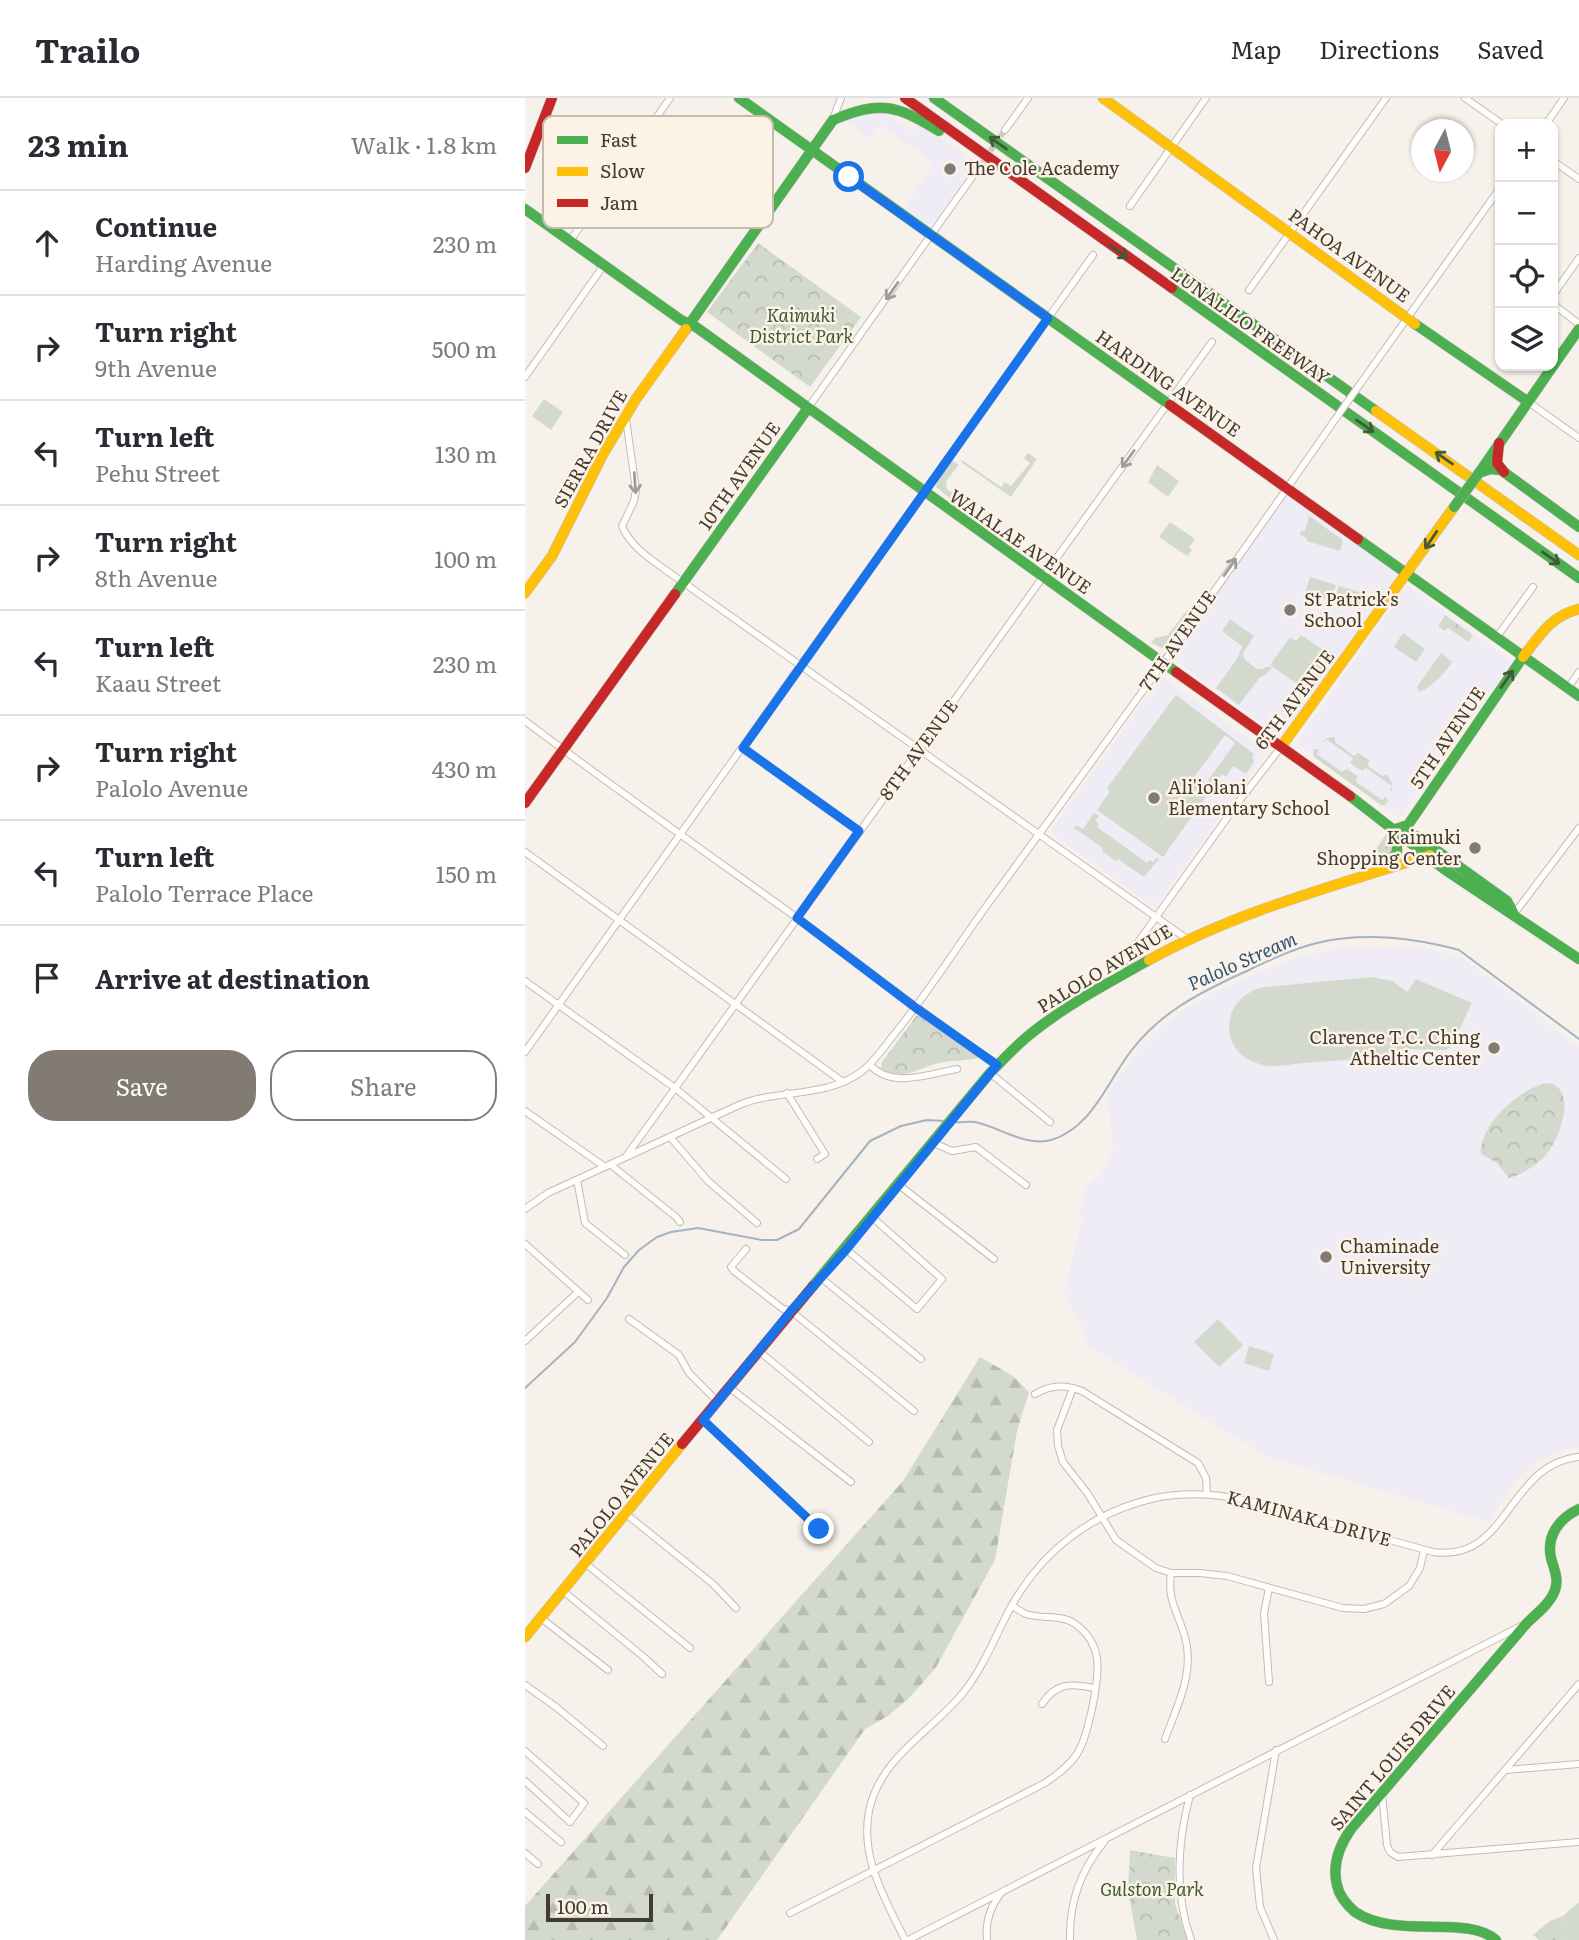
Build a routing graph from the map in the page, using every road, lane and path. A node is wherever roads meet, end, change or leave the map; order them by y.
1 (552, 98) edge
2 (670, 98) edge
3 (739, 98) edge
4 (841, 98) edge
5 (905, 98) edge
6 (934, 98) edge
7 (1028, 98) edge
8 (1103, 98) edge
9 (1206, 98) edge
10 (1386, 98) edge
11 (1465, 98) edge
12 (1564, 98) edge
13 (545, 116) edge
14 (657, 116) edge
15 (764, 116) edge
16 (1495, 119) edge
17 (1549, 119) edge
18 (832, 120) junction
19 (543, 121) edge
20 (773, 122) edge
21 (1005, 130) tunnel mouth
22 (1171, 148) junction
23 (813, 151) junction
24 (1558, 165) edge
25 (980, 166) tunnel mouth
26 (525, 168) edge
27 (1579, 180) edge
28 (1495, 195) edge
29 (1130, 206) dead end
30 (773, 207) edge
31 (525, 209) edge
32 (543, 222) edge
33 (552, 228) edge
34 (579, 228) edge
35 (758, 228) edge
36 (1290, 232) junction
37 (931, 235) junction
38 (1096, 236) junction
39 (570, 241) junction
40 (1093, 255) dead end
41 (1579, 258) edge
42 (604, 265) junction
43 (1558, 288) edge
44 (1249, 290) dead end
45 (1558, 308) edge
46 (1048, 318) junction
47 (1407, 318) junction
48 (690, 324) junction
49 (1579, 327) edge
50 (1212, 342) dead end
51 (1558, 358) edge
52 (1549, 371) edge
53 (525, 377) edge
54 (1527, 401) junction
55 (1168, 404) junction
56 (808, 408) junction
57 (626, 415) junction
58 (1579, 438) edge
59 (1499, 443) junction
60 (1479, 473) junction
61 (1504, 473) junction
62 (1286, 488) junction
63 (925, 494) junction
64 (1579, 527) edge
65 (1579, 555) edge
66 (1407, 575) junction
67 (1042, 577) junction
68 (1579, 578) edge
69 (684, 583) junction
70 (1533, 587) dead end
71 (525, 593) edge
72 (1579, 609) edge
73 (1496, 638) junction
74 (1523, 657) junction
75 (1163, 663) junction
76 (802, 666) junction
77 (1579, 672) edge
78 (1568, 688) junction
79 (1579, 696) edge
80 (525, 721) edge
81 (1281, 747) junction
82 (743, 748) junction
83 (564, 750) junction
84 (920, 750) junction
85 (525, 803) edge
86 (1579, 828) edge
87 (1396, 830) junction
88 (859, 831) junction
89 (1040, 834) junction
90 (679, 836) junction
91 (525, 852) edge
92 (1426, 856) junction
93 (1382, 871) junction
94 (1490, 889) junction
95 (1514, 914) junction
96 (1156, 917) junction
97 (797, 918) junction
98 (620, 920) junction
99 (1187, 939) junction
100 (1579, 959) edge
101 (525, 981) edge
102 (1109, 982) junction
103 (736, 1003) junction
104 (559, 1006) junction
105 (916, 1008) junction
106 (525, 1052) edge
107 (870, 1065) junction
108 (957, 1069) dead end
109 (994, 1069) junction
110 (843, 1082) junction
111 (675, 1088) junction
112 (787, 1093) junction
113 (525, 1111) edge
114 (712, 1117) junction
115 (1050, 1122) dead end
116 (670, 1137) junction
117 (934, 1143) junction
118 (625, 1158) junction
119 (817, 1159) dead end
120 (608, 1166) junction
121 (786, 1179) dead end
122 (577, 1180) junction
123 (899, 1185) junction
124 (1026, 1185) dead end
125 (525, 1209) edge
126 (873, 1217) junction
127 (680, 1222) dead end
128 (757, 1223) dead end
129 (525, 1244) edge
130 (746, 1249) dead end
131 (846, 1250) junction
132 (533, 1251) junction
133 (625, 1255) dead end
134 (525, 1258) edge
135 (994, 1259) dead end
136 (820, 1277) junction
137 (578, 1292) junction
138 (588, 1300) dead end
139 (791, 1311) junction
140 (629, 1319) dead end
141 (525, 1342) edge
142 (760, 1352) junction
143 (921, 1359) dead end
144 (730, 1388) junction
145 (1073, 1388) junction
146 (1035, 1394) dead end
147 (718, 1402) junction
148 (914, 1411) dead end
149 (703, 1420) junction
150 (869, 1443) dead end
151 (1579, 1457) edge
152 (851, 1482) dead end
153 (1207, 1494) junction
154 (1579, 1509) edge
155 (626, 1514) junction
156 (1101, 1517) junction
157 (819, 1529) dead end
158 (1424, 1550) junction
159 (586, 1564) junction
160 (1171, 1573) junction
161 (1269, 1588) junction
162 (563, 1591) junction
163 (1012, 1606) junction
164 (736, 1608) dead end
165 (541, 1618) junction
166 (1526, 1623) junction
167 (525, 1637) edge
168 (690, 1648) dead end
169 (608, 1670) dead end
170 (662, 1674) dead end
171 (1269, 1682) dead end
172 (525, 1685) edge
173 (1579, 1685) edge
174 (1094, 1688) junction
175 (1042, 1704) dead end
176 (1165, 1739) dead end
177 (603, 1746) dead end
178 (1276, 1750) junction
179 (525, 1751) edge
180 (1579, 1764) edge
181 (1506, 1770) junction
182 (525, 1781) edge
183 (1383, 1793) junction
184 (1191, 1795) junction
185 (525, 1812) edge
186 (1106, 1839) junction
187 (561, 1842) dead end
188 (1579, 1842) edge
189 (525, 1853) edge
190 (1432, 1855) junction
191 (538, 1864) dead end
192 (872, 1871) junction
193 (1006, 1889) junction
194 (790, 1913) dead end
195 (907, 1940) edge
196 (987, 1940) edge
197 (1070, 1940) edge
198 (1191, 1940) edge
199 (1274, 1940) edge
200 (1496, 1940) edge

1 - 13 main road
2 - 14 street
3 - 15 main road, HARDING AVENUE
4 - 18 street
5 - 38 main road, LUNALILO FREEWAY
65 -> 6 main road, LUNALILO FREEWAY
7 - 21 street
8 - 22 main road, PAHOA AVENUE
9 - 22 street
10 - 36 street
11 - 16 street
12 - 17 street
18 - 23 main road, SIERRA DRIVE
18 - 38 main road
19 - 26 main road
20 - 23 main road, HARDING AVENUE
22 - 29 street
22 - 36 main road, PAHOA AVENUE
23 - 30 main road, SIERRA DRIVE
23 - 37 main road, HARDING AVENUE
24 - 27 street
25 - 37 street, 10TH AVENUE
28 - 47 street, 7TH AVENUE
31 - 32 main road, WAIALAE AVENUE
33 - 39 main road, WAIALAE AVENUE
34 - 39 street
35 - 48 main road, SIERRA DRIVE
36 - 44 street
36 - 47 main road, PAHOA AVENUE
37 - 46 main road, HARDING AVENUE
37 -> 56 street, 10TH AVENUE
38 -> 68 main road, LUNALILO FREEWAY
39 - 42 main road, WAIALAE AVENUE
40 - 46 street
41 - 43 street
42 - 48 main road, WAIALAE AVENUE
42 - 53 street
45 - 49 street
46 - 55 main road, HARDING AVENUE
46 - 63 street
47 - 54 main road, PAHOA AVENUE
47 - 62 street, 7TH AVENUE, bridge
48 - 56 main road, WAIALAE AVENUE
48 - 57 main road, SIERRA DRIVE
49 - 51 main road, 6TH AVENUE
50 - 55 street, 8TH AVENUE
52 - 54 main road, 6TH AVENUE
54 - 58 street, PAHOA AVENUE
54 - 59 main road, 6TH AVENUE
55 - 62 main road, HARDING AVENUE
55 -> 67 street, 8TH AVENUE
56 - 63 main road, WAIALAE AVENUE
56 - 69 main road, 10TH AVENUE
57 -> 69 street
57 - 71 main road, SIERRA DRIVE
59 - 60 main road, 6TH AVENUE
59 - 61 main road
60 - 61 main road
60 -> 66 main road, 6TH AVENUE, bridge
61 - 64 main road
62 - 66 main road, HARDING AVENUE
75 -> 62 street, 7TH AVENUE
63 - 67 main road, WAIALAE AVENUE
63 - 76 street
66 - 73 main road, HARDING AVENUE
66 - 81 main road, 6TH AVENUE
67 - 75 main road, WAIALAE AVENUE
67 - 84 street, 8TH AVENUE
69 - 76 street
69 - 83 main road, 10TH AVENUE
70 - 73 street
72 - 74 main road, 5TH AVENUE
73 - 74 main road, HARDING AVENUE
74 - 78 main road, HARDING AVENUE
87 -> 74 main road, 5TH AVENUE
75 - 81 main road, WAIALAE AVENUE
75 - 89 street, 7TH AVENUE
76 - 82 street
76 - 84 street
77 - 78 street
78 - 79 main road, HARDING AVENUE
80 - 83 street
81 - 87 main road, WAIALAE AVENUE
81 - 96 street, 6TH AVENUE
82 - 88 street
82 - 90 street
83 - 85 main road, 10TH AVENUE
83 - 90 street
84 - 88 street, 8TH AVENUE
84 - 89 street
86 - 95 street
87 - 92 main road, WAIALAE AVENUE
87 - 93 main road
87 - 94 main road, WAIALAE AVENUE
88 - 97 street, 8TH AVENUE
89 - 96 street
89 - 105 street, 7TH AVENUE
90 - 97 street
90 - 98 street
91 - 98 street
92 - 93 main road, PALOLO AVENUE
92 - 94 main road
92 - 95 main road, WAIALAE AVENUE
93 - 99 main road, PALOLO AVENUE
94 - 95 main road, WAIALAE AVENUE
95 - 100 main road, WAIALAE AVENUE
96 - 99 street
96 - 102 street, 6TH AVENUE
97 - 103 street, 8TH AVENUE
97 - 105 street
98 - 103 street
98 - 104 street
99 - 102 main road, PALOLO AVENUE
101 - 104 street
102 - 109 main road, PALOLO AVENUE
103 - 110 street
103 - 111 street, 8TH AVENUE
104 - 106 street
104 - 111 street
105 - 107 street, 7TH AVENUE
105 - 109 street
107 - 108 street
107 - 110 street, 7TH AVENUE
109 - 115 street
109 - 117 main road, PALOLO AVENUE
110 - 112 street
111 - 114 street
111 - 118 street, 8TH AVENUE
112 - 114 street
112 - 119 street
113 - 120 street
114 - 116 street
114 - 121 street
116 - 118 street
116 - 128 street
117 - 123 main road, PALOLO AVENUE
117 - 124 street
118 - 120 street
120 - 122 street
120 - 127 street
122 - 125 street
122 - 133 street
123 - 126 main road, PALOLO AVENUE
123 - 135 street
126 - 131 main road, PALOLO AVENUE
126 - 131 street
129 - 132 street
130 - 139 street
131 - 136 main road, PALOLO AVENUE
132 - 134 street
132 - 137 street
136 - 139 main road, PALOLO AVENUE
136 - 143 street
137 - 138 street
137 - 141 street
139 - 142 main road, PALOLO AVENUE
139 - 148 street
140 - 147 street
142 - 144 main road, PALOLO AVENUE
142 - 150 street
144 - 147 main road, PALOLO AVENUE
144 - 152 street
145 - 146 street
145 - 153 street
145 - 156 street
147 - 149 main road, PALOLO AVENUE
149 - 155 main road, PALOLO AVENUE
149 - 157 street
151 - 158 street, KAMINAKA DRIVE
153 - 156 street, KAMINAKA DRIVE
153 - 158 street, KAMINAKA DRIVE
154 - 166 main road, SAINT LOUIS DRIVE
155 - 159 main road, PALOLO AVENUE
155 - 164 street
156 - 160 street
156 - 163 street, KAMINAKA DRIVE
158 - 161 street
159 - 162 main road, PALOLO AVENUE
159 - 168 street
160 - 161 street
160 - 176 street
161 - 171 street
162 - 165 main road, PALOLO AVENUE
162 - 170 street
163 - 174 street
163 - 192 street, KAMINAKA DRIVE
165 - 167 main road, PALOLO AVENUE
165 - 169 street
166 - 178 street
166 - 183 main road, SAINT LOUIS DRIVE
172 - 177 street
173 - 181 street
174 - 175 street
174 - 192 street
178 - 184 street
178 - 199 street
179 - 182 street
180 - 181 street
181 - 190 street
183 - 190 street
183 - 200 main road, SAINT LOUIS DRIVE
184 - 186 street
184 - 198 street
185 - 187 street
186 - 193 street
186 - 197 street
188 - 190 street
189 - 191 street
192 - 194 street
192 - 195 street, KAMINAKA DRIVE
193 - 195 street
193 - 196 street

